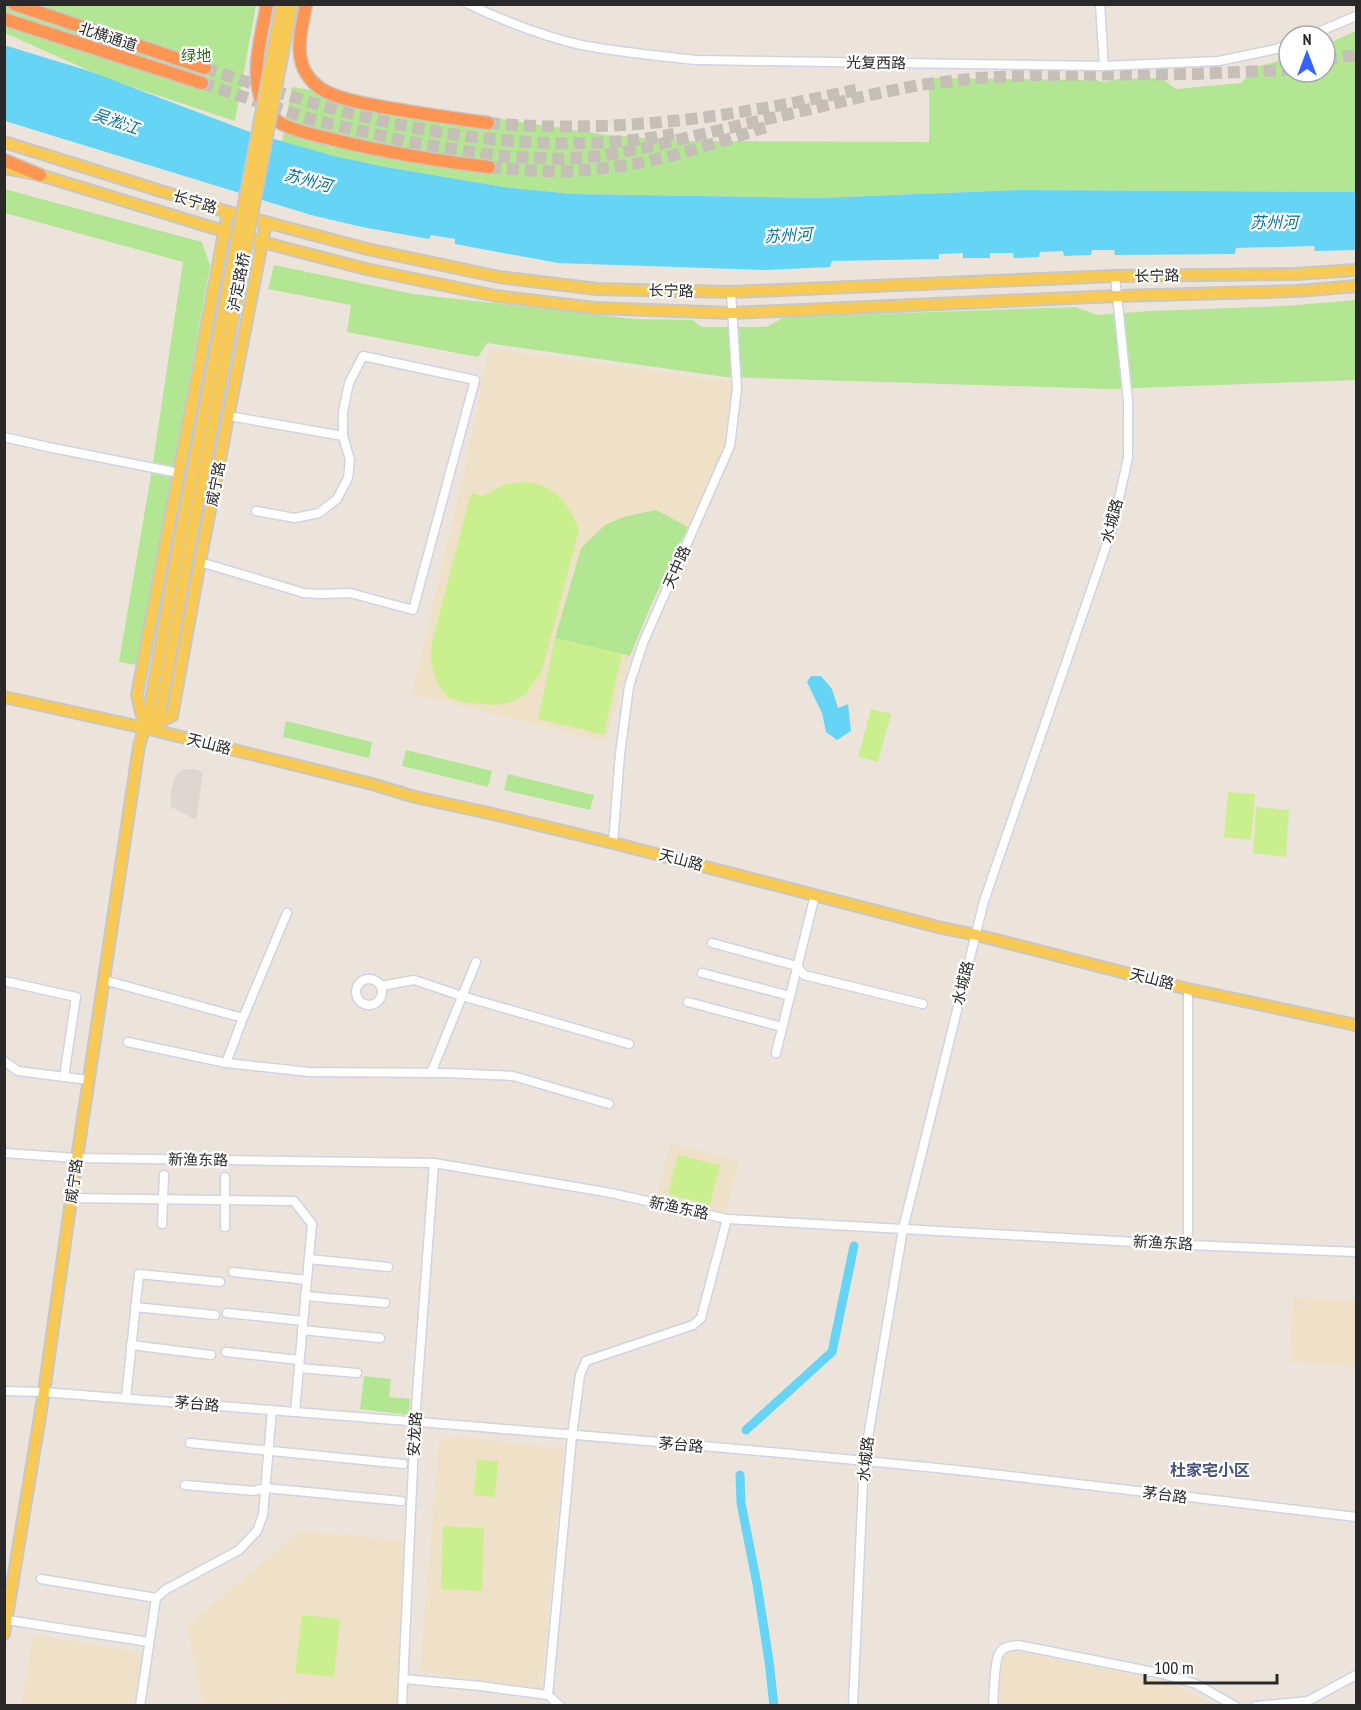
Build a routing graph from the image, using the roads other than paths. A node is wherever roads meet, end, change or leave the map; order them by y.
1 (14, 4) edge
2 (267, 4) edge
3 (282, 4) edge
4 (292, 4) edge
5 (306, 4) edge
6 (468, 4) edge
7 (1100, 4) edge
8 (1356, 16) edge
9 (4, 19) edge
10 (1337, 24) edge
11 (1277, 49) edge
12 (1104, 66) junction
13 (205, 68) tunnel mouth
14 (202, 83) tunnel mouth
15 (488, 123) tunnel mouth
16 (4, 142) edge
17 (4, 160) edge
18 (489, 167) tunnel mouth
19 (4, 168) edge
20 (40, 175) junction
21 (228, 212) junction
22 (266, 222) junction
23 (224, 231) junction
24 (262, 242) junction
25 (1356, 270) edge
26 (1115, 276) junction
27 (1356, 286) edge
28 (731, 292) junction
29 (1117, 296) junction
30 (732, 313) junction
31 (229, 416) junction
32 (343, 436) junction
33 (4, 437) edge
34 (179, 473) junction
35 (256, 511) dead end
36 (182, 559) junction
37 (200, 561) junction
38 (4, 696) edge
39 (145, 728) junction
40 (613, 843) junction
41 (815, 895) junction
42 (287, 913) dead end
43 (976, 935) junction
44 (712, 943) dead end
45 (476, 962) dead end
46 (797, 966) junction
47 (702, 974) dead end
48 (104, 980) junction
49 (4, 981) edge
50 (381, 986) dead end
51 (1188, 989) junction
52 (462, 996) junction
53 (790, 996) junction
54 (688, 1002) dead end
55 (922, 1004) dead end
56 (243, 1018) junction
57 (1356, 1025) edge
58 (782, 1027) junction
59 (128, 1042) dead end
60 (629, 1044) dead end
61 (776, 1053) dead end
62 (4, 1061) edge
63 (226, 1063) junction
64 (431, 1073) junction
65 (64, 1077) junction
66 (88, 1080) junction
67 (609, 1104) dead end
68 (4, 1153) edge
69 (77, 1158) junction
70 (434, 1163) junction
71 (164, 1175) dead end
72 (225, 1177) dead end
73 (71, 1198) junction
74 (163, 1199) junction
75 (225, 1200) junction
76 (727, 1219) junction
77 (162, 1224) dead end
78 (225, 1227) dead end
79 (903, 1229) junction
80 (1188, 1245) junction
81 (1356, 1252) edge
82 (309, 1259) junction
83 (388, 1267) dead end
84 (233, 1272) dead end
85 (307, 1280) junction
86 (220, 1282) dead end
87 (305, 1296) junction
88 (385, 1304) dead end
89 (135, 1307) junction
90 (227, 1312) dead end
91 (215, 1315) dead end
92 (303, 1326) junction
93 (380, 1338) dead end
94 (131, 1345) junction
95 (226, 1352) dead end
96 (211, 1355) dead end
97 (299, 1364) junction
98 (357, 1373) dead end
99 (4, 1391) edge
100 (44, 1392) junction
101 (126, 1398) junction
102 (272, 1410) junction
103 (295, 1412) junction
104 (415, 1422) junction
105 (572, 1436) junction
106 (190, 1443) dead end
107 (269, 1450) junction
108 (864, 1461) junction
109 (403, 1464) dead end
110 (185, 1485) dead end
111 (266, 1488) junction
112 (401, 1501) dead end
113 (1356, 1517) edge
114 (41, 1579) dead end
115 (156, 1598) junction
116 (7, 1620) junction
117 (4, 1634) edge
118 (149, 1642) junction
119 (1356, 1676) edge
120 (404, 1679) junction
121 (548, 1695) junction
122 (140, 1706) edge
123 (402, 1706) edge
124 (560, 1706) edge
125 (853, 1706) edge
126 (993, 1706) edge
127 (1234, 1706) edge
128 (1256, 1706) edge

1 - 13 highway, 北横通道
2 - 18 highway
3 - 36 main road, 泸定路桥, bridge
4 - 36 main road, 泸定路桥, bridge
5 - 15 highway
6 - 12 street, 光复西路
7 - 12 street
8 - 10 street
9 - 14 highway, 北横通道
11 - 12 street, 光复西路
16 - 21 main road, 长宁路
17 - 20 highway
19 - 20 main road, 长宁路
20 - 23 main road, 长宁路
21 - 22 main road, 长宁路
21 - 23 main road, 威宁路
22 - 24 main road, 威宁路
22 - 28 main road, 长宁路
23 - 24 main road, 长宁路
23 - 34 main road, 威宁路
24 - 30 main road, 长宁路
24 - 31 main road, 威宁路
25 - 26 main road, 长宁路
26 - 28 main road, 长宁路
26 - 29 street, 水城路
27 - 29 main road, 长宁路
28 - 30 street, 天中路
29 - 30 main road, 长宁路
29 - 43 street, 水城路
30 - 40 street, 天中路
31 - 32 street
31 - 37 main road, 威宁路
32 - 35 street
32 - 37 street
33 - 34 street
34 - 39 main road, 威宁路
36 - 39 main road, 威宁路
37 - 39 main road, 威宁路
38 - 39 main road, 天山路
39 - 40 main road, 天山路
39 - 48 main road, 威宁路
40 - 41 main road, 天山路
41 - 43 main road, 天山路
41 - 46 street
42 - 56 street
43 - 51 main road, 天山路
43 - 79 street, 水城路
44 - 46 street
45 - 52 street
46 - 53 street
46 - 55 street
47 - 53 street
48 - 56 street
48 - 66 main road, 威宁路
49 - 65 street
50 - 52 street
51 - 57 main road, 天山路
51 - 80 street
52 - 60 street
52 - 64 street
53 - 58 street
54 - 58 street
56 - 63 street
58 - 61 street
59 - 63 street
62 - 65 street
63 - 64 street
64 - 67 street
65 - 66 street
66 - 69 main road, 威宁路
68 - 69 street, 新渔东路
69 - 70 street, 新渔东路
69 - 73 main road, 威宁路
70 - 76 street, 新渔东路
70 - 104 street, 安龙路
71 - 74 street
72 - 75 street
73 - 74 street
73 - 100 main road, 威宁路
74 - 75 street
74 - 77 street
75 - 78 street
75 - 82 street
76 - 79 street, 新渔东路
76 - 105 street
79 - 80 street, 新渔东路
79 - 108 street, 水城路
80 - 81 street, 新渔东路
82 - 83 street
82 - 85 street
84 - 85 street
85 - 87 street
86 - 89 street
87 - 88 street
87 - 92 street
89 - 91 street
89 - 94 street
90 - 92 street
92 - 93 street
92 - 97 street
94 - 96 street
94 - 101 street
95 - 97 street
97 - 98 street
97 - 103 street
99 - 100 street, 茅台路
100 - 101 street, 茅台路
100 - 116 main road, 威宁路
101 - 102 street, 茅台路
102 - 103 street, 茅台路
102 - 107 street
103 - 104 street, 茅台路
104 - 105 street, 茅台路
104 - 120 street, 安龙路
105 - 108 street, 茅台路
105 - 121 street
106 - 107 street
107 - 109 street
107 - 111 street
108 - 113 street, 茅台路
108 - 125 street, 水城路
110 - 111 street
111 - 112 street
111 - 115 street
114 - 115 street
115 - 118 street
116 - 117 main road, 威宁路
116 - 118 street
118 - 122 street
119 - 128 street
120 - 121 street
120 - 123 street, 安龙路
121 - 124 street
126 - 127 street

